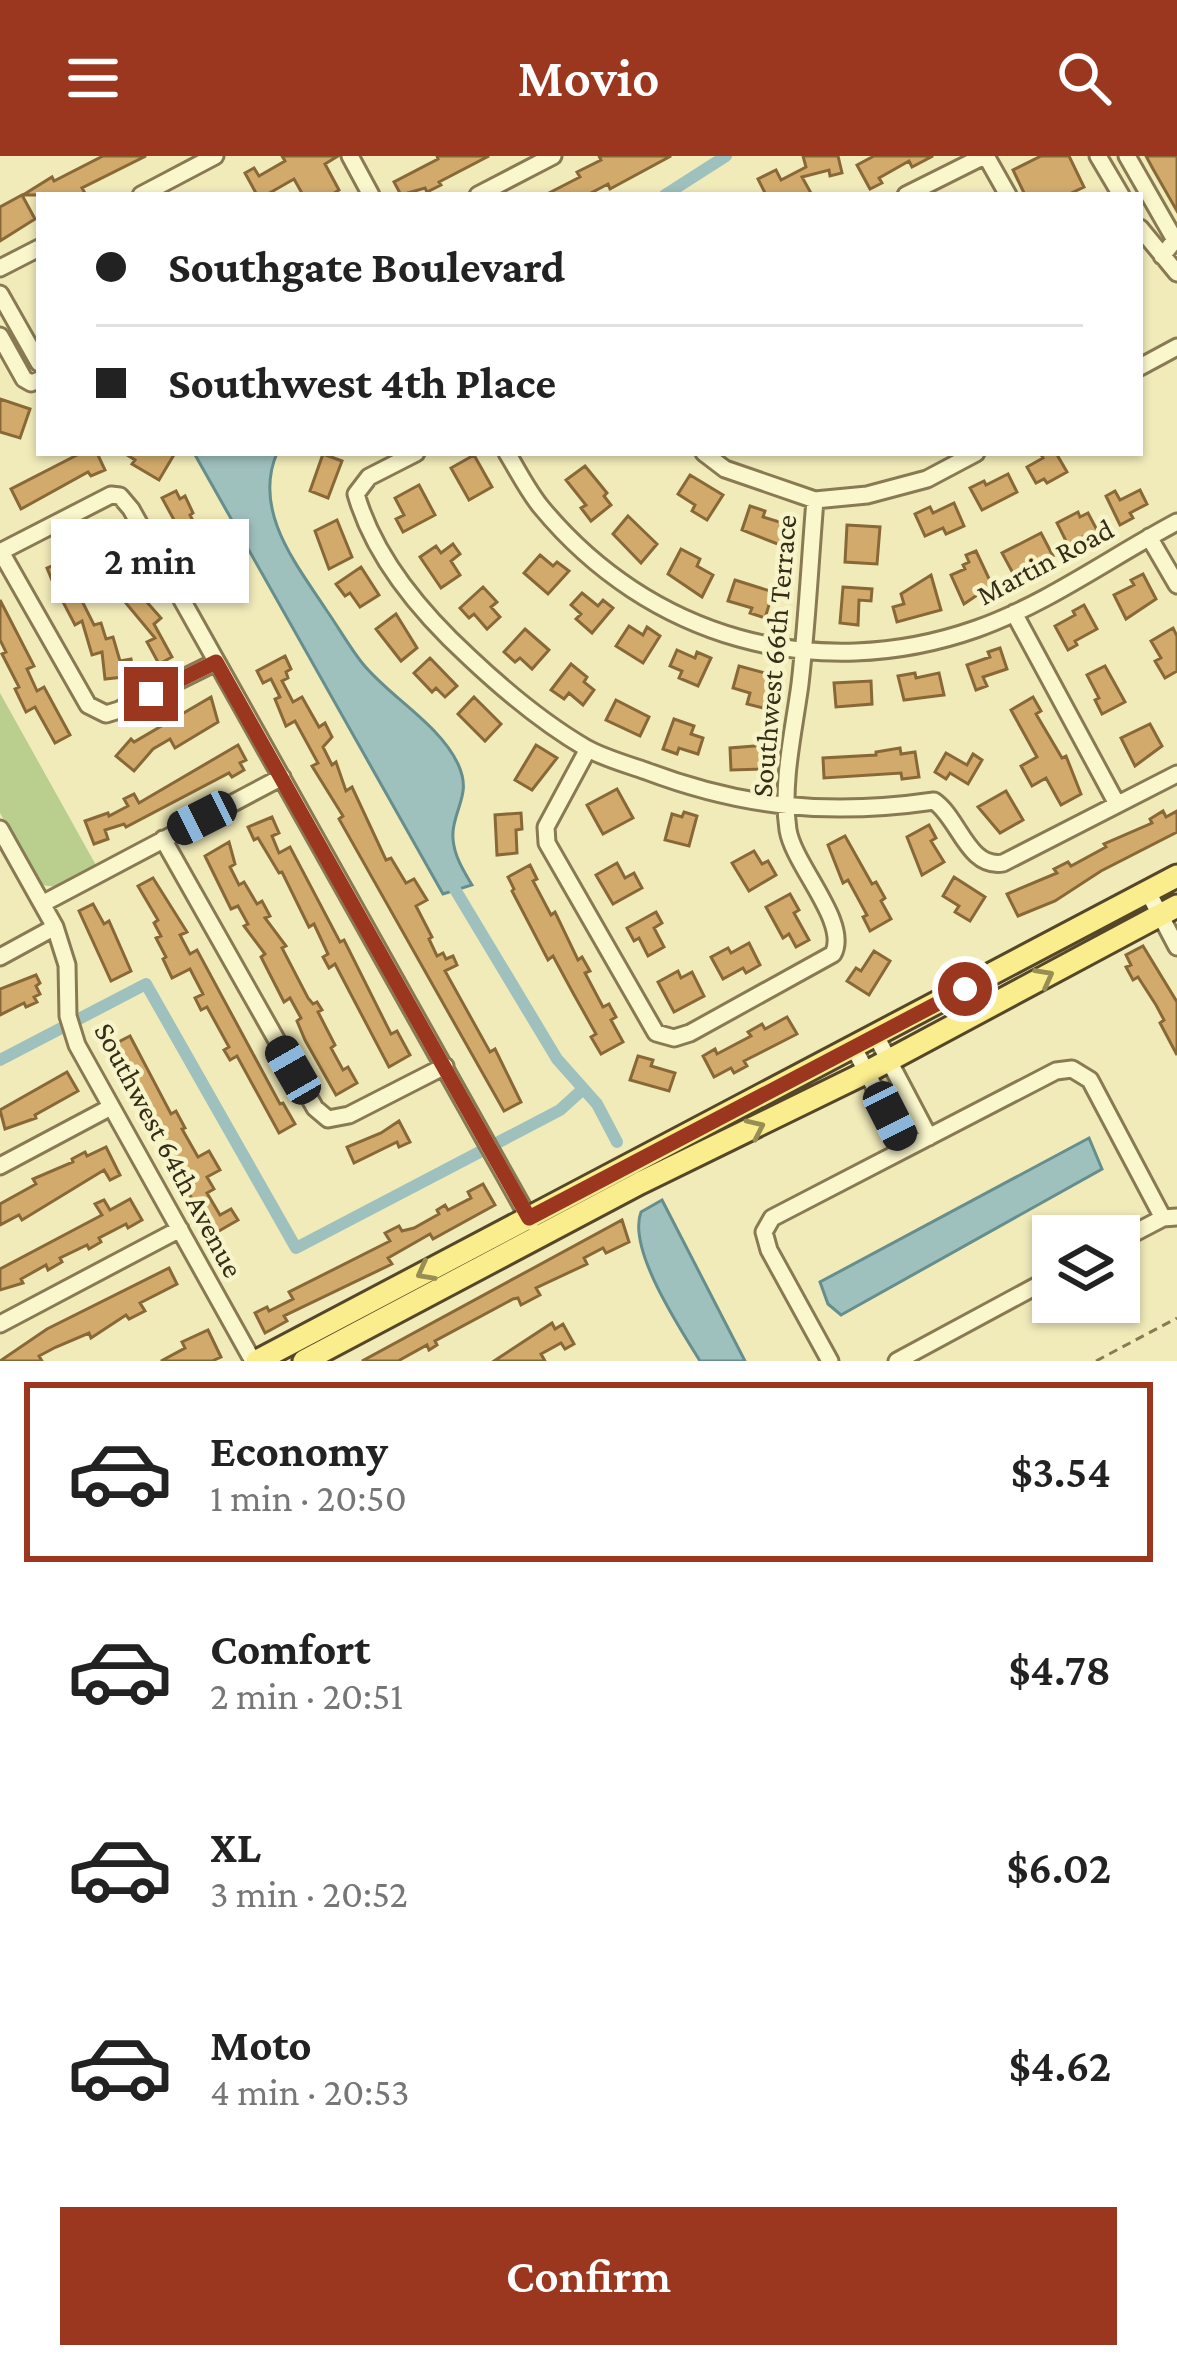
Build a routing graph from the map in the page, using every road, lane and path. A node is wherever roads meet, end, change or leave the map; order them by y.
1 (214, 156) edge
2 (350, 156) edge
3 (553, 156) edge
4 (985, 156) edge
5 (1128, 157) edge
6 (1102, 163) edge
7 (1137, 191) edge
8 (153, 192) edge
9 (368, 192) edge
10 (484, 192) edge
11 (912, 192) edge
12 (1006, 192) edge
13 (1119, 192) edge
14 (1143, 197) edge
15 (1161, 216) junction
16 (1143, 226) edge
17 (1143, 232) edge
18 (36, 250) edge
19 (1162, 256) junction
20 (0, 268) edge
21 (1177, 273) edge
22 (0, 294) edge
23 (0, 336) edge
24 (1177, 347) edge
25 (36, 358) edge
26 (1143, 365) edge
27 (36, 381) edge
28 (410, 456) edge
29 (509, 456) edge
30 (708, 456) edge
31 (970, 456) edge
32 (815, 500) junction
33 (1177, 522) edge
34 (1149, 536) junction
35 (0, 552) edge
36 (1177, 585) edge
37 (1014, 614) junction
38 (804, 653) junction
39 (216, 662) junction
40 (588, 749) junction
41 (1177, 774) edge
42 (282, 777) junction
43 (1117, 804) junction
44 (785, 808) junction
45 (0, 829) edge
46 (163, 839) junction
47 (1177, 876) edge
48 (1148, 892) junction
49 (42, 904) junction
50 (1172, 925) edge
51 (55, 927) junction
52 (0, 957) edge
53 (876, 1036) junction
54 (854, 1048) junction
55 (890, 1060) junction
56 (445, 1066) junction
57 (867, 1072) junction
58 (111, 1107) junction
59 (929, 1137) junction
60 (906, 1148) junction
61 (0, 1166) edge
62 (1170, 1218) edge
63 (534, 1227) junction
64 (179, 1229) junction
65 (1140, 1232) edge
66 (1032, 1288) edge
67 (1177, 1318) edge
68 (0, 1324) edge
69 (255, 1361) edge
70 (304, 1361) edge
71 (830, 1361) edge
72 (897, 1361) edge
73 (1096, 1361) edge

1 - 8 street
2 - 9 street
3 - 10 street
4 - 11 street
4 - 12 street
5 - 6 street
5 - 7 street
6 - 13 street
14 - 15 street
15 - 16 street
15 - 19 street
17 - 19 street
18 - 20 street
19 - 21 street
22 - 25 street
23 - 27 street
24 - 26 street
28 - 40 street
29 - 38 street, Martin Road
30 - 32 street
31 - 32 street
32 - 38 street, Southwest 66th Terrace
33 - 34 street, Martin Road
34 - 36 street
34 - 37 street, Martin Road
35 - 39 street
35 - 39 street
37 - 38 street, Martin Road
37 - 43 street
38 - 44 street, Southwest 66th Terrace
39 - 42 street
40 - 44 street
40 - 44 street, Southwest 66th Terrace
41 - 43 street
42 - 46 street
42 - 56 street
43 - 44 street
45 - 49 street, Southwest 64th Avenue
46 - 49 street
46 - 56 street
47 - 48 main road
48 - 50 street
48 - 53 main road
49 - 51 street, Southwest 64th Avenue
55 -> 50 main road
51 - 52 street
51 - 58 street, Southwest 64th Avenue
53 - 54 main road
53 - 55 street
54 - 57 street
54 - 63 main road
55 - 57 main road
55 - 59 street
56 - 63 street
57 - 60 street
63 -> 57 main road
58 - 61 street
58 - 64 street, Southwest 64th Avenue
59 - 60 street
59 - 62 street
60 - 71 street
62 - 65 street
63 -> 69 main road
63 - 70 main road
64 - 68 street
64 - 69 street, Southwest 64th Avenue
66 - 72 street
67 - 73 path

